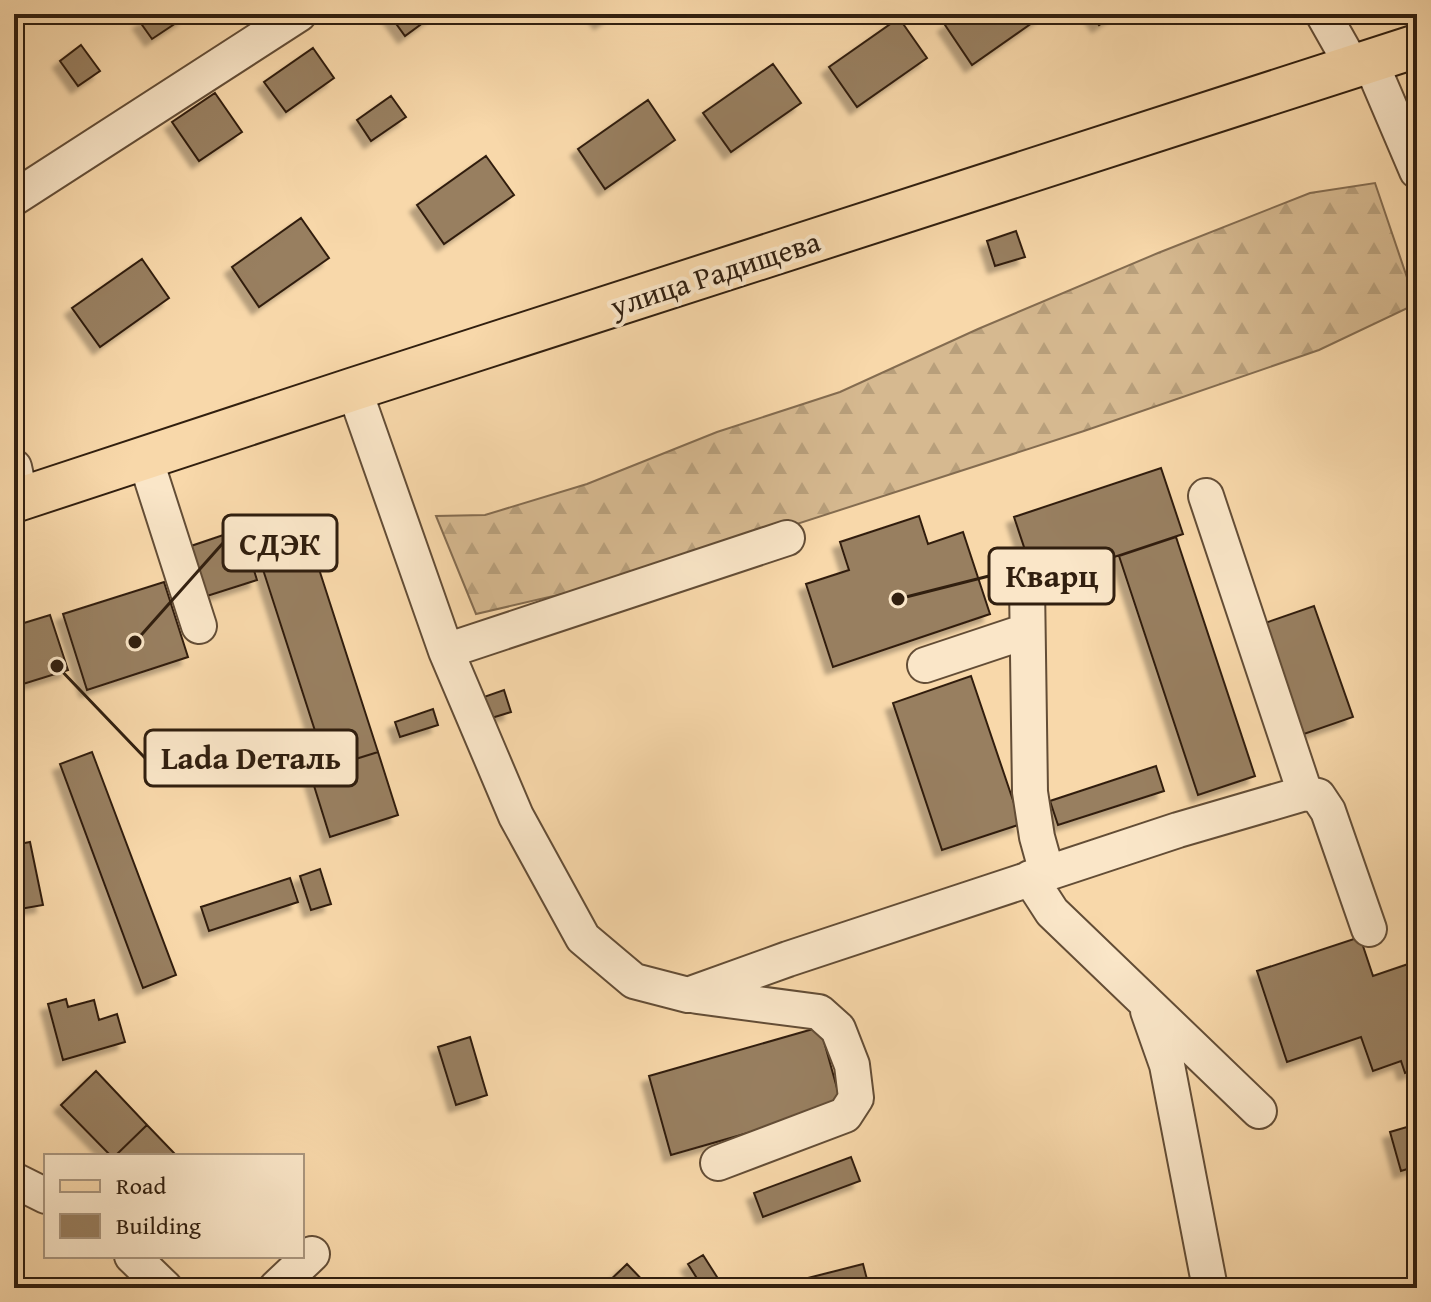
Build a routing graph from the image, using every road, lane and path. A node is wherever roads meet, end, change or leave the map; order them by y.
1 (299, 14) edge
2 (1323, 14) edge
3 (1417, 46) edge
4 (1362, 64) junction
5 (1417, 171) edge
6 (14, 198) edge
7 (354, 389) junction
8 (145, 458) junction
9 (16, 489) edge
10 (1206, 496) dead end
11 (787, 538) dead end
12 (1027, 586) dead end
13 (199, 626) dead end
14 (1027, 631) junction
15 (446, 651) junction
16 (925, 665) dead end
17 (1305, 793) junction
18 (1038, 876) junction
19 (1369, 929) dead end
20 (688, 995) junction
21 (1146, 1004) junction
22 (1259, 1111) dead end
23 (718, 1163) dead end
24 (14, 1180) edge
25 (44, 1195) edge
26 (312, 1254) dead end
27 (134, 1258) edge
28 (165, 1288) edge
29 (276, 1288) edge
30 (1210, 1288) edge

1 - 6 street
2 - 4 street
3 - 4 main road, улица Радищева
4 - 5 street
4 - 7 main road, улица Радищева
7 - 8 main road, улица Радищева
7 - 15 street
8 - 9 main road, улица Радищева
8 - 13 street
10 - 17 street
11 - 15 street
12 - 14 street
14 - 16 street
14 - 18 street
15 - 20 street
17 - 18 street
17 - 19 street
18 - 20 street
18 - 21 street
20 - 23 street
21 - 22 street
21 - 30 street
24 - 25 street
26 - 29 street
27 - 28 street

